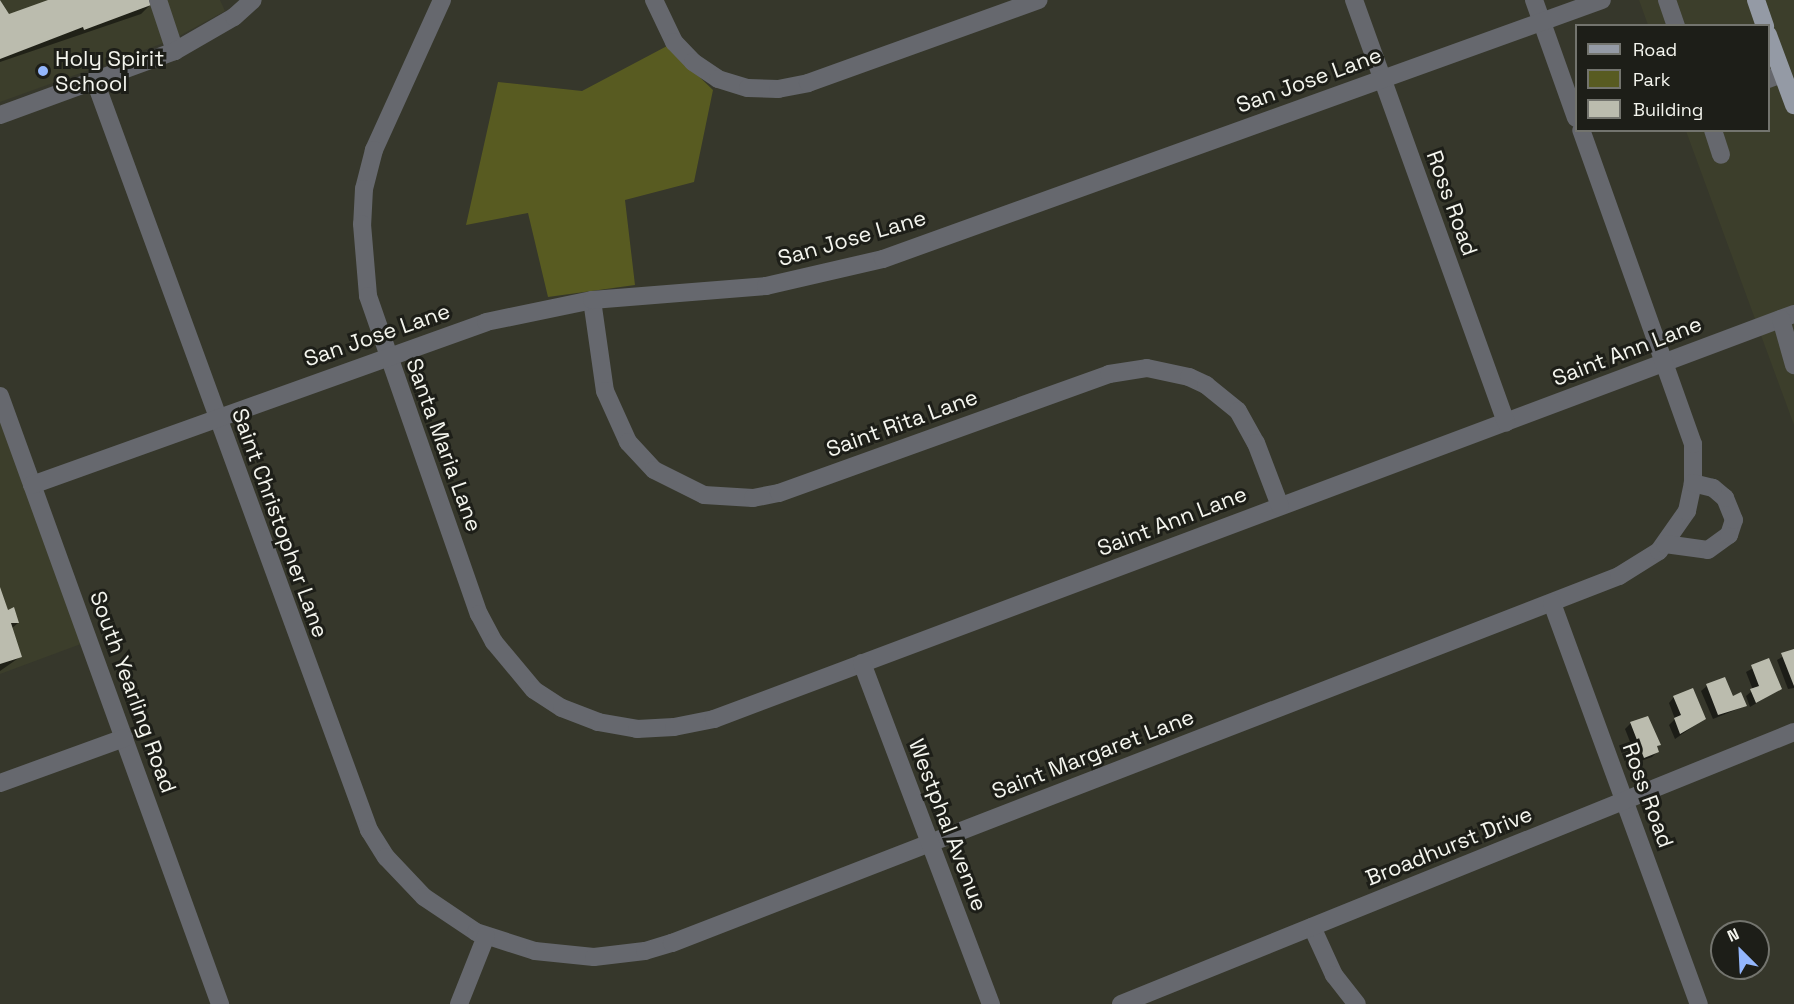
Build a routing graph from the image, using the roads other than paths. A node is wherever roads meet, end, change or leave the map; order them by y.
1 (158, 0) edge
2 (253, 0) edge
3 (442, 0) edge
4 (654, 0) edge
5 (1039, 0) edge
6 (1354, 0) edge
7 (1534, 0) edge
8 (1602, 0) edge
9 (1667, 0) edge
10 (1756, 0) edge
11 (1542, 22) junction
12 (1675, 24) edge
13 (1764, 24) edge
14 (1770, 41) edge
15 (175, 51) junction
16 (1775, 76) edge
17 (1382, 80) junction
18 (95, 81) junction
19 (1794, 105) edge
20 (0, 115) edge
21 (1575, 115) edge
22 (1582, 132) edge
23 (1714, 132) edge
24 (1721, 155) dead end
25 (592, 300) junction
26 (1788, 316) edge
27 (1791, 342) edge
28 (387, 357) junction
29 (1666, 362) junction
30 (1794, 365) edge
31 (0, 396) edge
32 (217, 418) junction
33 (1506, 422) junction
34 (1693, 483) junction
35 (32, 485) junction
36 (1280, 506) junction
37 (1665, 544) junction
38 (1552, 603) junction
39 (862, 663) junction
40 (562, 708) joint
41 (1794, 732) edge
42 (124, 738) junction
43 (0, 783) edge
44 (1624, 800) junction
45 (930, 843) junction
46 (1312, 927) junction
47 (486, 936) junction
48 (220, 1004) edge
49 (459, 1004) edge
50 (991, 1004) edge
51 (1121, 1004) edge
52 (1357, 1004) edge
53 (1699, 1004) edge

1 - 15 street
2 - 15 street
3 - 28 street, Santa Maria Lane
4 - 5 street
6 - 17 street, Ross Road
7 - 11 street
8 - 11 street, San Jose Lane
9 - 12 street
10 - 13 main road
11 - 17 street, San Jose Lane
11 - 21 street
14 - 16 main road
15 - 18 street
16 - 19 main road
17 - 25 street, San Jose Lane
17 - 33 street, Ross Road
18 - 20 street
18 - 32 street, Saint Christopher Lane
22 - 29 street
23 - 24 street
25 - 28 street, San Jose Lane
25 - 36 street, Saint Rita Lane
26 - 27 street
26 - 29 street, Saint Ann Lane
27 - 30 street
28 - 32 street, San Jose Lane
28 - 40 street, Santa Maria Lane
29 - 33 street, Saint Ann Lane
29 - 34 street
31 - 35 street, South Yearling Road
32 - 35 street, San Jose Lane
32 - 47 street, Saint Christopher Lane
33 - 36 street, Saint Ann Lane
34 - 37 street, Saint Margaret Lane
34 - 37 street
35 - 42 street, South Yearling Road
36 - 39 street, Saint Ann Lane
37 - 38 street, Saint Margaret Lane
38 - 44 street, Ross Road
38 - 45 street, Saint Margaret Lane
39 - 40 street, Saint Ann Lane
39 - 45 street, Westphal Avenue
41 - 44 street, Broadhurst Drive
42 - 43 street
42 - 48 street, South Yearling Road
44 - 46 street, Broadhurst Drive
44 - 53 street, Ross Road
45 - 47 street, Saint Margaret Lane
45 - 50 street, Westphal Avenue
46 - 51 street, Broadhurst Drive
46 - 52 street
47 - 49 street

